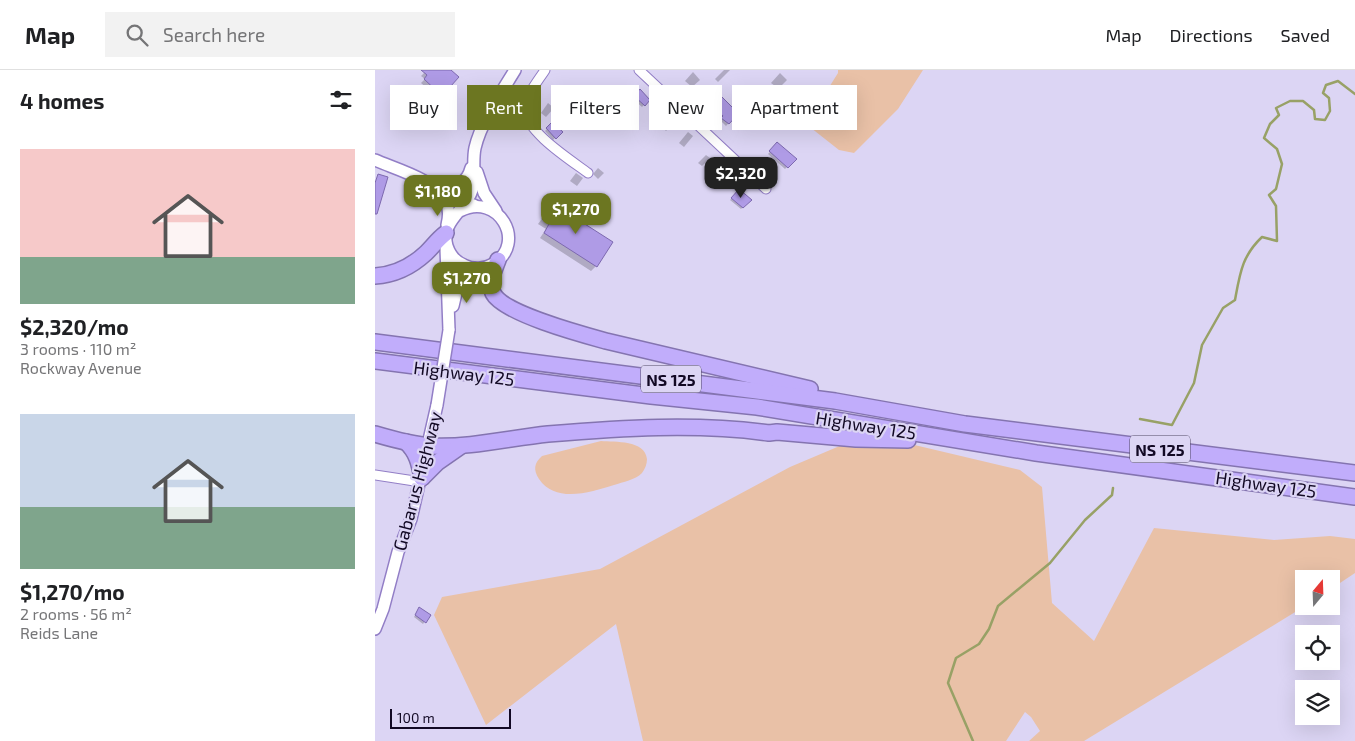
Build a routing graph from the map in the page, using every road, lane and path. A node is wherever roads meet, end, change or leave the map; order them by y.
1 (515, 70) edge
2 (545, 70) edge
3 (639, 70) edge
4 (474, 156) junction
5 (375, 160) edge
6 (588, 173) dead end
7 (429, 182) junction
8 (766, 189) dead end
9 (467, 206) junction
10 (501, 216) junction
11 (446, 233) junction
12 (499, 260) junction
13 (473, 268) junction
14 (375, 276) edge
15 (449, 330) junction
16 (375, 342) edge
17 (375, 361) edge
18 (965, 424) junction
19 (375, 434) edge
20 (962, 440) junction
21 (406, 442) junction
22 (428, 446) junction
23 (461, 446) junction
24 (1355, 474) edge
25 (375, 475) edge
26 (421, 480) junction
27 (1355, 498) edge
28 (375, 629) edge

1 - 4 main road
2 - 6 street
3 - 8 street
4 - 7 main road
4 - 9 main road
4 - 10 main road
5 - 7 main road
7 - 9 main road
7 - 11 main road, Gabarus Highway
9 - 10 main road
9 - 11 main road
10 - 12 main road
11 - 13 main road
11 - 14 highway
11 - 15 main road, Gabarus Highway
12 - 13 main road
12 - 18 highway
13 - 15 main road, Gabarus Highway
15 - 22 main road, Gabarus Highway, bridge
16 - 18 highway, Highway 125 / NS 125
17 - 20 highway, Highway 125 / NS 125
18 - 24 highway, Highway 125 / NS 125
19 - 21 highway
20 - 23 highway
20 - 27 highway, Highway 125 / NS 125
21 - 22 highway
21 - 26 highway
22 - 23 highway
22 - 26 main road, Gabarus Highway
23 - 26 highway
25 - 26 street
26 - 28 main road, Gabarus Highway

